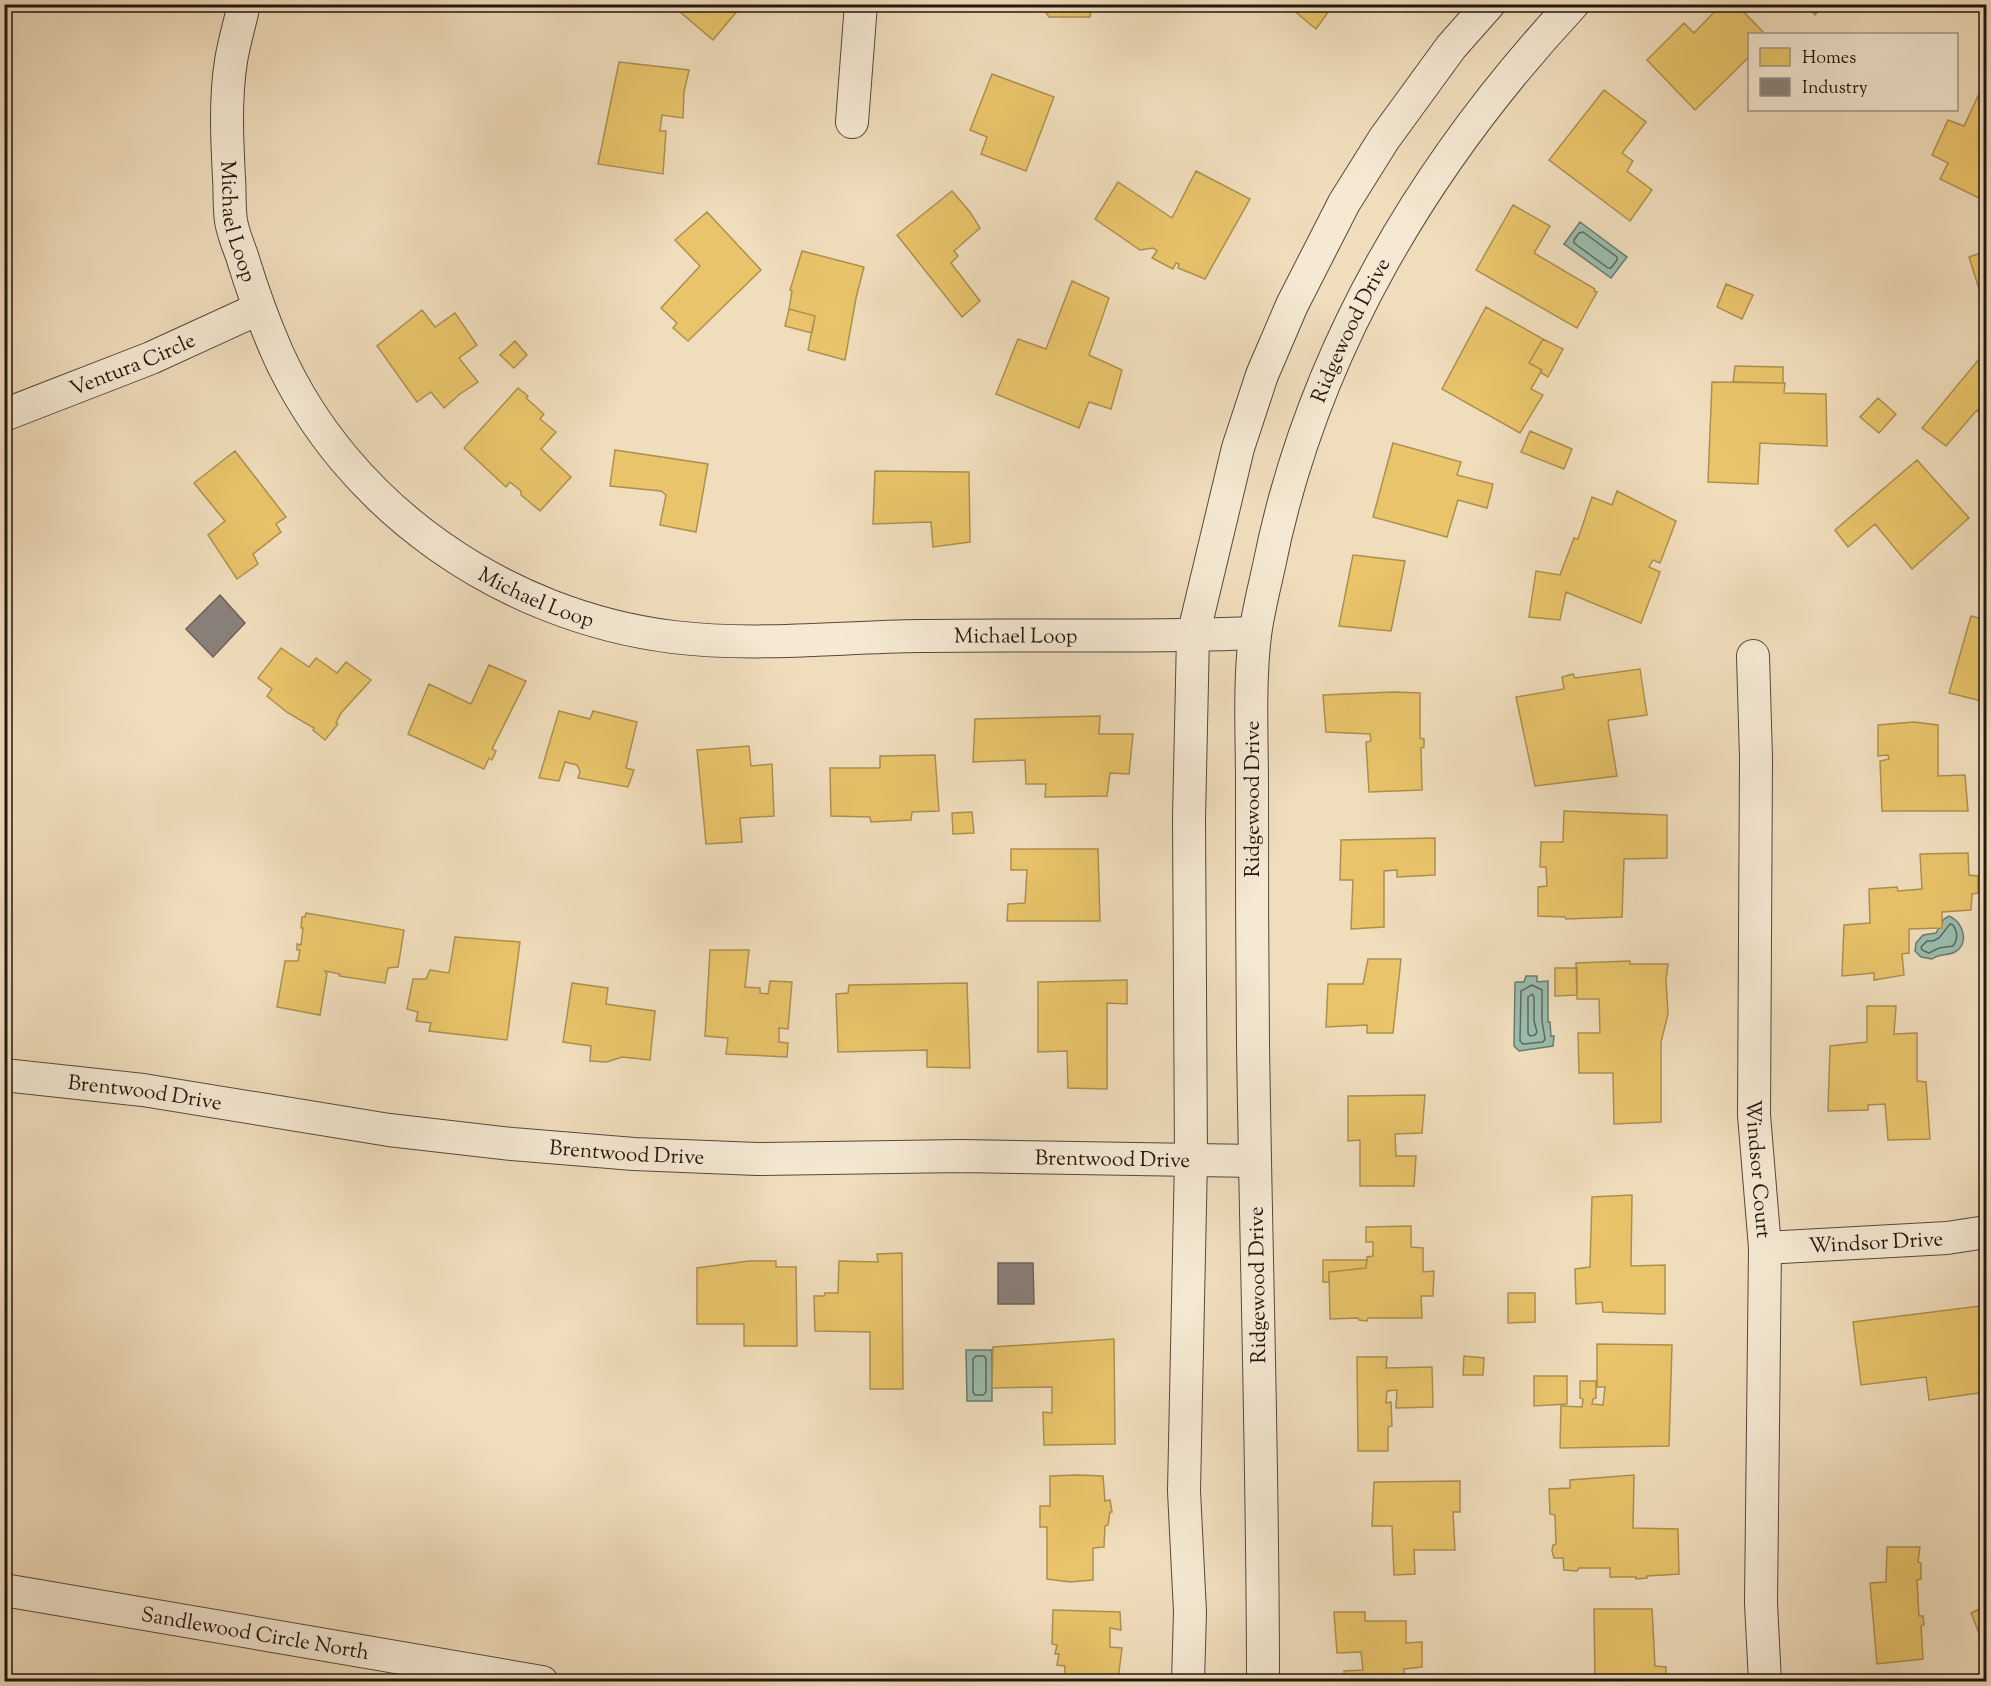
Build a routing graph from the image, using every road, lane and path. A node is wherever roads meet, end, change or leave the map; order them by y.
1 (244, 4) edge
2 (861, 4) edge
3 (1489, 4) edge
4 (1573, 4) edge
5 (852, 122) dead end
6 (258, 309) junction
7 (4, 415) edge
8 (1255, 633) junction
9 (1193, 636) junction
10 (1754, 656) dead end
11 (5, 1084) edge
12 (1191, 1159) junction
13 (1255, 1161) junction
14 (1986, 1232) edge
15 (1765, 1248) junction
16 (4, 1590) edge
17 (542, 1682) edge
18 (1188, 1682) edge
19 (1263, 1682) edge
20 (1765, 1682) edge

1 - 6 street, Michael Loop
2 - 5 street
3 - 9 street
4 - 8 street, Ridgewood Drive
6 - 7 street, Ventura Circle
6 - 9 street, Michael Loop
8 - 9 street, Michael Loop
8 - 13 street, Ridgewood Drive
9 - 12 street
10 - 15 street, Windsor Court
11 - 12 street, Brentwood Drive
12 - 13 street, Brentwood Drive
12 - 18 street
13 - 19 street, Ridgewood Drive
14 - 15 street, Windsor Drive
15 - 20 street, Windsor Court
16 - 17 street, Sandlewood Circle North

